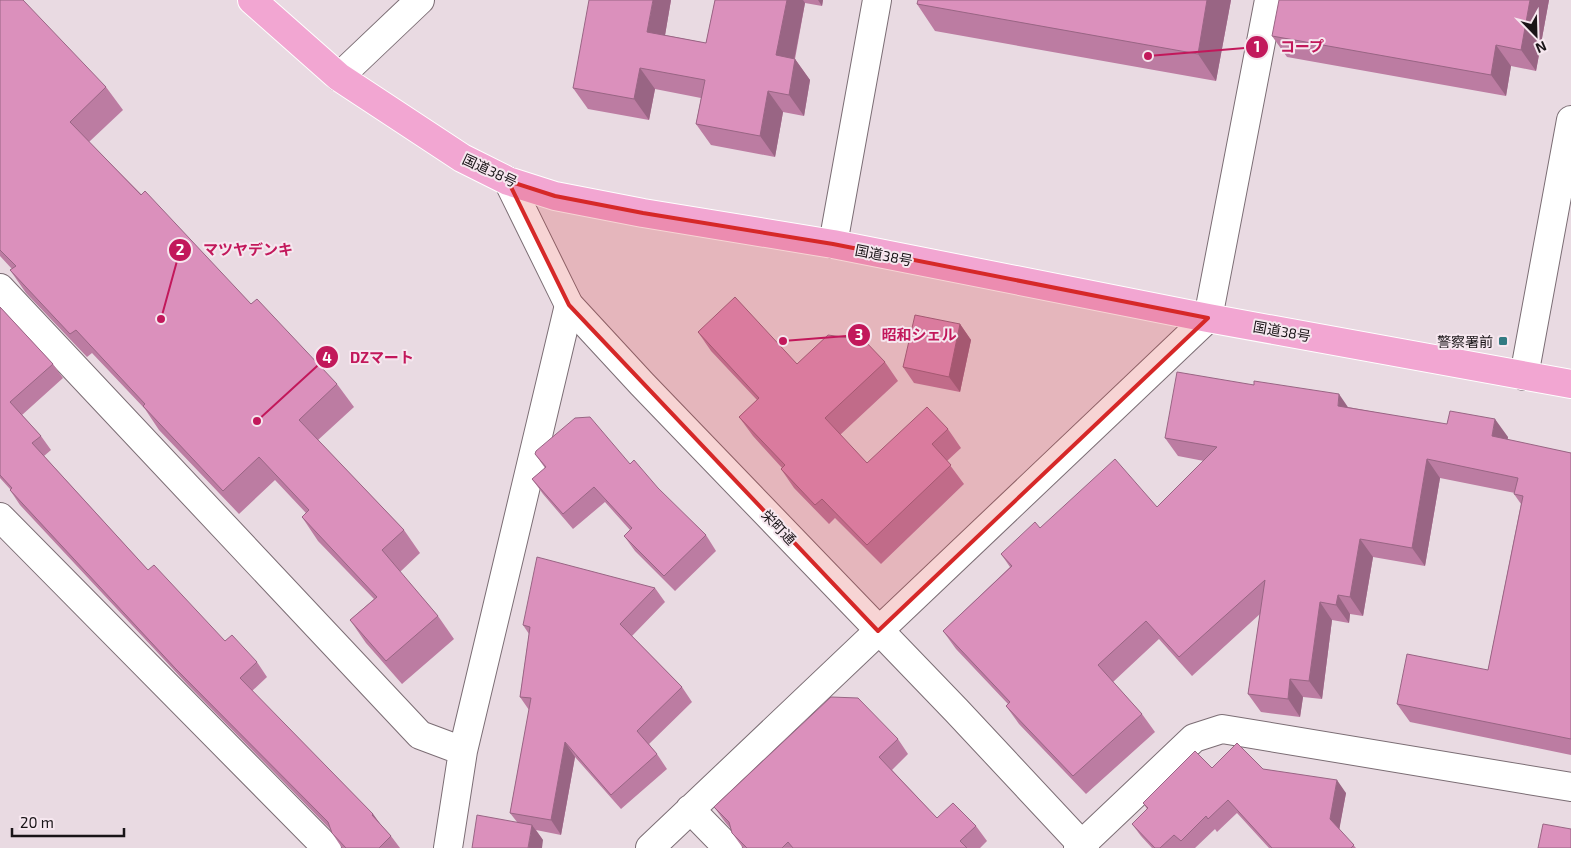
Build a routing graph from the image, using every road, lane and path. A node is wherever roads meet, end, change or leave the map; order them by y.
1 (252, 0) edge
2 (420, 0) edge
3 (877, 0) edge
4 (1269, 0) edge
5 (339, 77) junction
6 (1571, 120) edge
7 (508, 181) junction
8 (833, 244) junction
9 (0, 288) edge
10 (570, 305) junction
11 (1208, 318) junction
12 (1524, 376) junction
13 (1571, 384) edge
14 (0, 517) edge
15 (878, 631) junction
16 (463, 750) junction
17 (1571, 787) edge
18 (690, 809) junction
19 (1081, 847) edge
20 (328, 848) edge
21 (448, 848) edge
22 (650, 848) edge
23 (728, 848) edge

1 - 5 highway, 国道38号
2 - 5 street
3 - 8 street
4 - 11 street
5 - 7 highway, 国道38号
6 - 12 street
7 - 8 highway, 国道38号
7 - 10 street, 栄町通
8 - 11 highway, 国道38号
9 - 16 street
10 - 15 street, 栄町通
10 - 16 street
11 - 12 highway, 国道38号
11 - 15 street
12 - 13 highway, 国道38号
14 - 20 street
15 - 18 street
15 - 19 street, 栄町通
16 - 21 street
17 - 19 street
18 - 22 street
18 - 23 street

